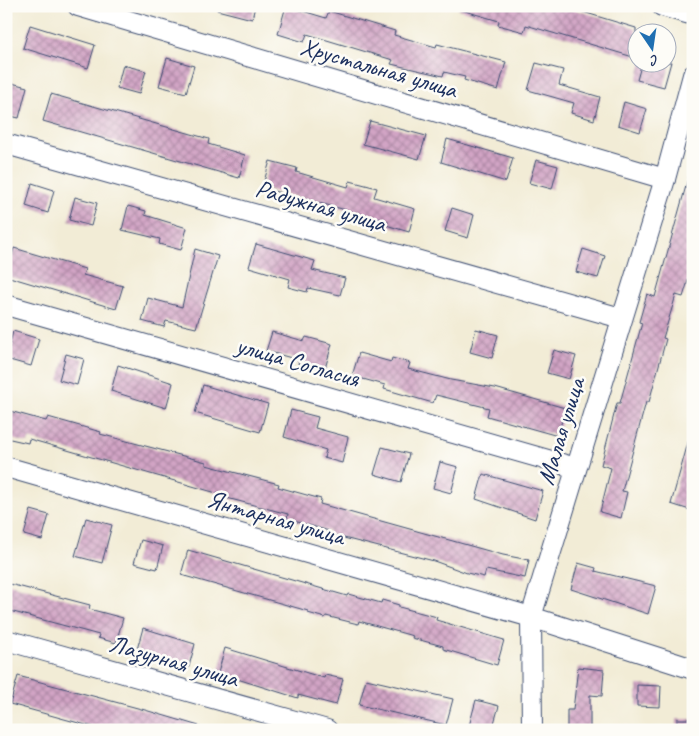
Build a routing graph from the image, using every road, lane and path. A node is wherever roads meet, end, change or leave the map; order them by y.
1 (78, 6) edge
2 (662, 6) edge
3 (693, 15) edge
4 (693, 75) edge
5 (6, 144) edge
6 (665, 178) junction
7 (6, 305) edge
8 (622, 318) junction
9 (6, 467) edge
10 (576, 468) junction
11 (531, 617) junction
12 (6, 640) edge
13 (693, 669) edge
14 (327, 730) edge
15 (532, 730) edge

1 - 6 street, Хрустальная улица
2 - 3 street
4 - 6 street, Малая улица
5 - 8 street, Радужная улица
6 - 8 street, Малая улица
7 - 10 street, улица Согласия
8 - 10 street, Малая улица
9 - 11 street, Янтарная улица
10 - 11 street, Малая улица
11 - 13 street
11 - 15 street, Малая улица
12 - 14 street, Лазурная улица

